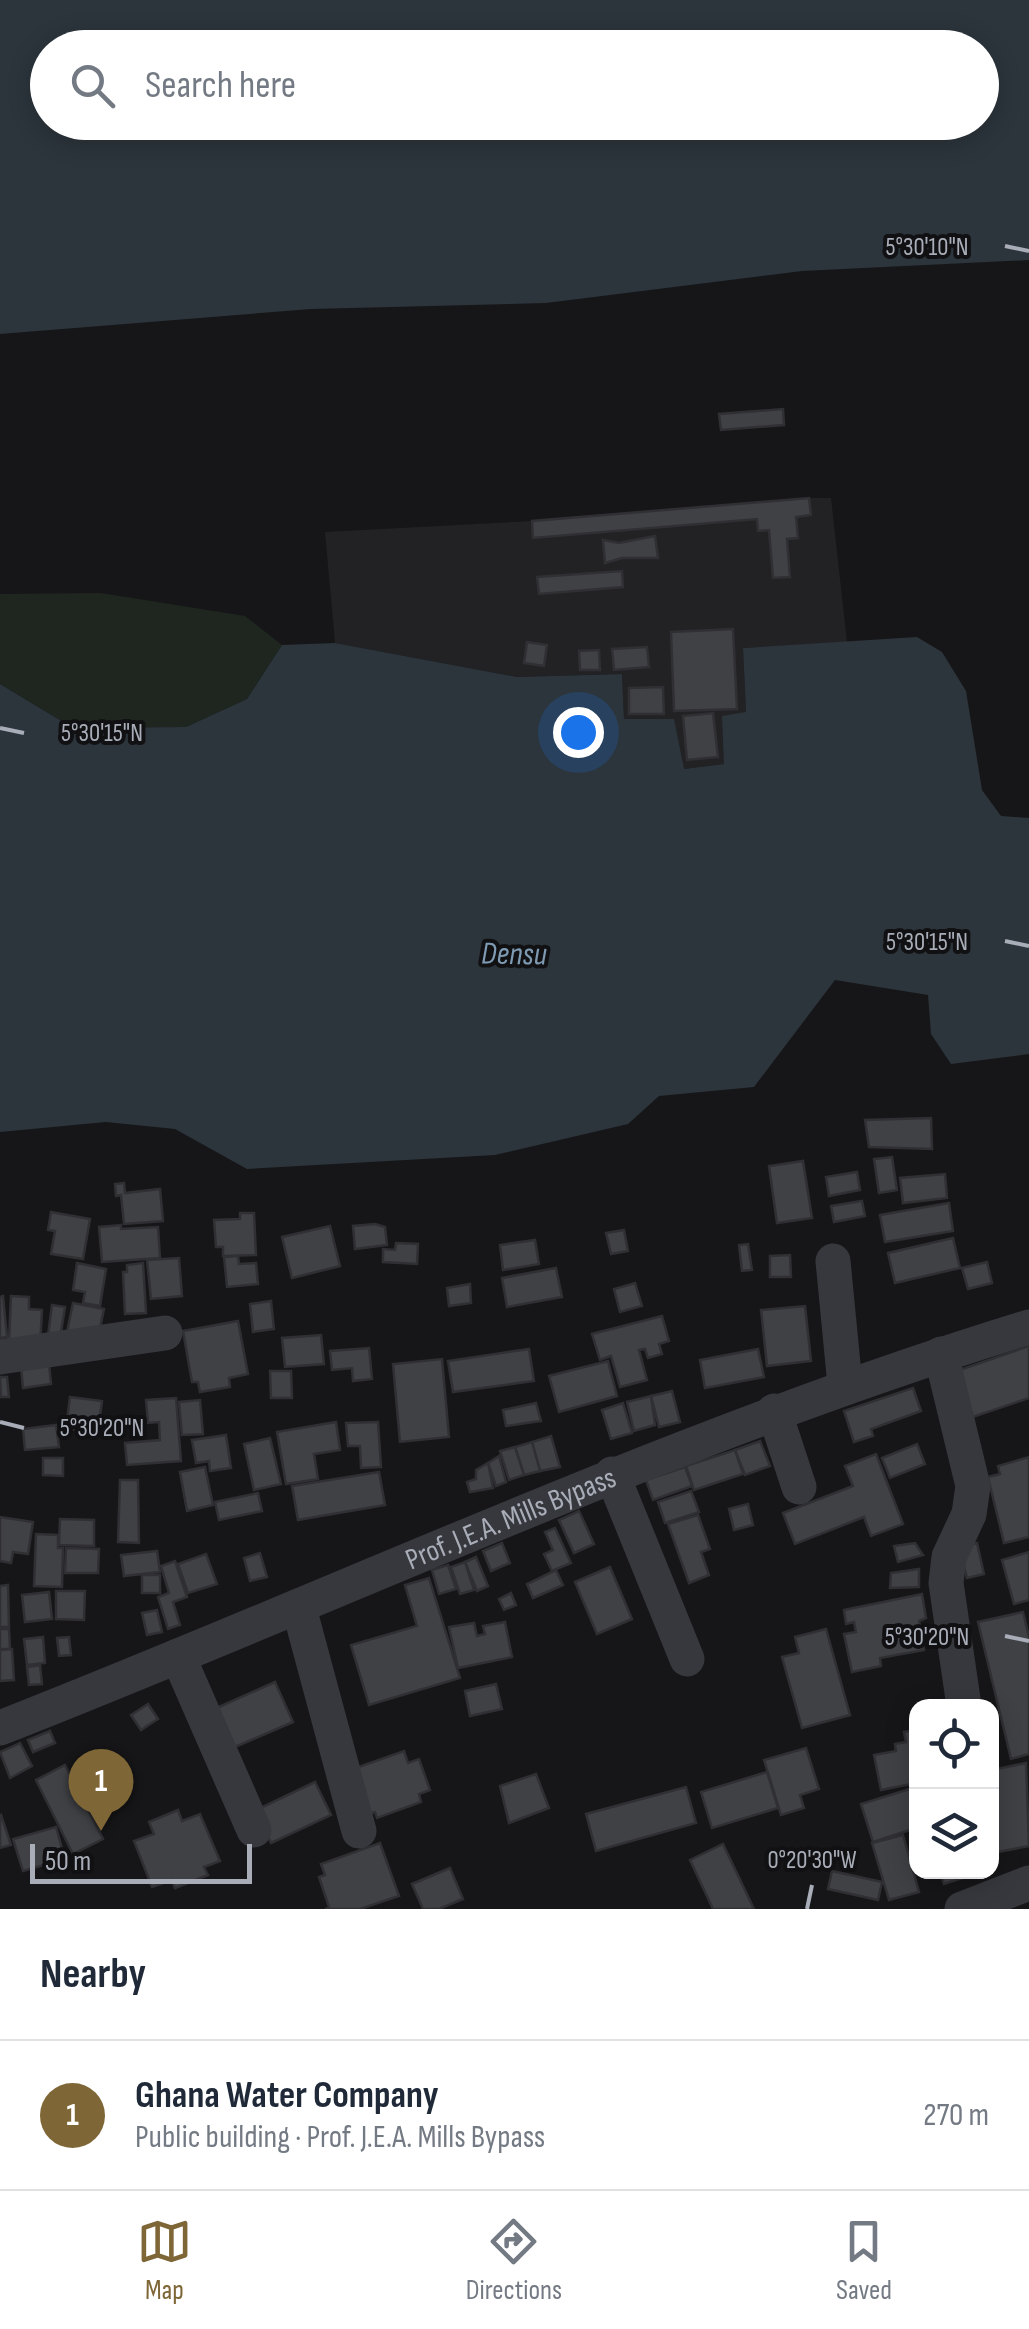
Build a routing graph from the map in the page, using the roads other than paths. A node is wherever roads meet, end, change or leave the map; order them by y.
1 (832, 1262) dead end
2 (1029, 1327) edge
3 (165, 1333) dead end
4 (941, 1354) junction
5 (0, 1357) edge
6 (846, 1385) junction
7 (774, 1412) junction
8 (612, 1474) junction
9 (799, 1487) dead end
10 (299, 1608) junction
11 (178, 1656) junction
12 (687, 1659) dead end
13 (963, 1699) edge
14 (0, 1728) edge
15 (254, 1830) dead end
16 (360, 1831) dead end
17 (1029, 1883) edge
18 (981, 1892) edge

1 - 6 street
2 - 4 street, Prof. J.E.A. Mills Bypass
3 - 5 street
4 - 6 street, Prof. J.E.A. Mills Bypass
4 - 13 street
6 - 7 street, Prof. J.E.A. Mills Bypass
7 - 8 street, Prof. J.E.A. Mills Bypass
7 - 9 street
8 - 10 street, Prof. J.E.A. Mills Bypass
8 - 12 street
10 - 11 street, Prof. J.E.A. Mills Bypass
10 - 16 street
11 - 14 street, Prof. J.E.A. Mills Bypass
11 - 15 street
17 - 18 street

